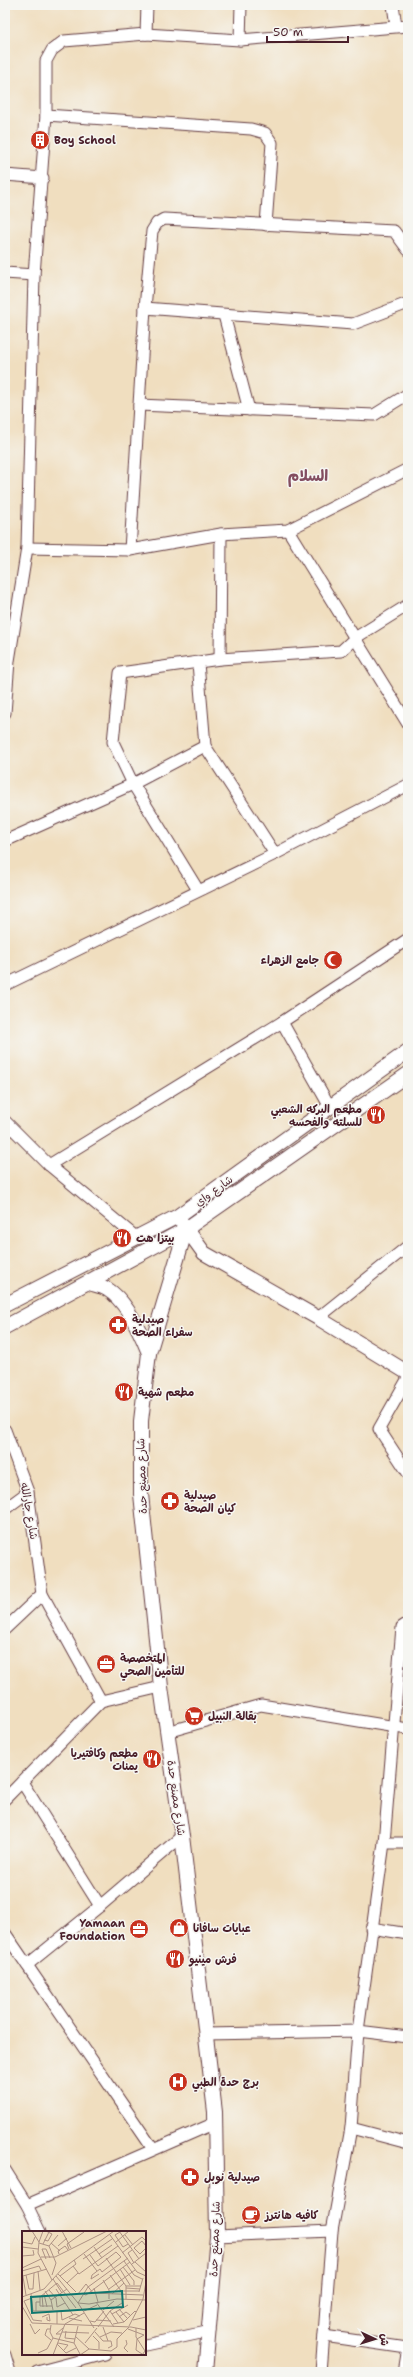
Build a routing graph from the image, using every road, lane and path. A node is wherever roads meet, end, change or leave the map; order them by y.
1 (147, 5) edge
2 (241, 5) edge
3 (393, 5) edge
4 (396, 26) junction
5 (408, 26) edge
6 (146, 34) junction
7 (240, 40) junction
8 (46, 115) junction
9 (5, 175) edge
10 (43, 178) junction
11 (266, 225) junction
12 (408, 250) edge
13 (5, 273) edge
14 (34, 275) junction
15 (408, 303) edge
16 (145, 308) junction
17 (224, 315) junction
18 (408, 394) edge
19 (139, 405) junction
20 (250, 410) junction
21 (408, 469) edge
22 (288, 530) junction
23 (221, 534) junction
24 (27, 548) junction
25 (130, 550) junction
26 (408, 605) edge
27 (356, 638) junction
28 (220, 659) junction
29 (7, 661) edge
30 (198, 663) junction
31 (5, 713) edge
32 (408, 724) edge
33 (205, 746) junction
34 (133, 784) junction
35 (408, 785) edge
36 (5, 841) edge
37 (275, 854) junction
38 (198, 890) junction
39 (408, 939) edge
40 (5, 985) edge
41 (282, 1022) junction
42 (408, 1051) edge
43 (408, 1074) edge
44 (330, 1107) junction
45 (5, 1121) edge
46 (49, 1165) junction
47 (178, 1216) junction
48 (186, 1229) junction
49 (137, 1238) junction
50 (408, 1247) edge
51 (89, 1283) junction
52 (5, 1305) edge
53 (318, 1318) junction
54 (5, 1327) edge
55 (149, 1353) junction
56 (408, 1373) edge
57 (408, 1378) edge
58 (5, 1430) edge
59 (408, 1473) edge
60 (28, 1492) junction
61 (5, 1509) edge
62 (42, 1594) junction
63 (408, 1623) edge
64 (5, 1629) edge
65 (161, 1687) junction
66 (101, 1701) junction
67 (393, 1727) junction
68 (408, 1729) edge
69 (167, 1732) junction
70 (22, 1782) junction
71 (5, 1799) edge
72 (182, 1836) junction
73 (384, 1842) junction
74 (408, 1843) edge
75 (100, 1906) junction
76 (371, 1928) junction
77 (5, 1933) edge
78 (408, 1934) edge
79 (27, 1966) junction
80 (358, 2031) junction
81 (206, 2034) junction
82 (408, 2037) edge
83 (215, 2123) junction
84 (351, 2128) junction
85 (408, 2143) edge
86 (153, 2149) junction
87 (5, 2170) edge
88 (27, 2205) junction
89 (40, 2231) edge
90 (332, 2231) junction
91 (217, 2236) junction
92 (210, 2331) junction
93 (324, 2336) junction
94 (146, 2345) edge
95 (407, 2348) edge
96 (5, 2354) edge
97 (99, 2355) edge
98 (10, 2372) edge
99 (37, 2372) edge
100 (205, 2372) edge
101 (321, 2372) edge
102 (404, 2372) edge

1 - 6 street
2 - 7 street
3 - 4 street
4 - 5 street
4 - 7 street
6 - 7 street
6 - 8 street
8 - 10 street
8 - 11 street
9 - 10 street
10 - 14 street
11 - 12 street
11 - 16 street
13 - 14 street
14 - 24 street
15 - 17 street
16 - 17 street
16 - 19 street
17 - 20 street
18 - 20 street
19 - 20 street
19 - 25 street
21 - 22 street
22 - 23 street
22 - 27 street
23 - 25 street
23 - 28 street
24 - 25 street
24 - 29 street
26 - 27 street
27 - 28 street
27 - 32 street
28 - 30 street
29 - 31 street
30 - 33 street
30 - 34 street
33 - 34 street
33 - 37 street
34 - 36 street
34 - 38 street
35 - 37 street
37 - 38 street
38 - 40 street
39 - 41 street
41 - 44 street
41 - 46 street
42 - 44 street, شارع واي
43 - 48 street, شارع واي
44 - 47 street, شارع واي
45 - 46 street
46 - 49 street
47 - 48 street
47 - 49 street, شارع واي
48 - 51 street, شارع واي
48 - 53 street
48 - 55 street, شارع مصنع حدة
49 - 52 street, شارع واي
50 - 53 street
51 - 54 street, شارع واي
51 - 55 street
53 - 56 street
55 - 65 street, شارع مصنع حدة
57 - 59 street
58 - 60 street, شارع جارالله
60 - 61 street
60 - 62 street, شارع جارالله
62 - 64 street
62 - 66 street, شارع جارالله
63 - 67 street
65 - 66 street
65 - 69 street, شارع مصنع حدة
66 - 70 street
67 - 68 street
67 - 69 street
67 - 73 street
69 - 72 street, شارع مصنع حدة
70 - 71 street
70 - 75 street
72 - 75 street
72 - 81 street, شارع مصنع حدة
73 - 74 street
73 - 76 street
75 - 79 street
76 - 78 street
76 - 80 street
77 - 79 street
79 - 86 street
80 - 81 street
80 - 82 street
80 - 84 street
81 - 83 street, شارع مصنع حدة
83 - 86 street
83 - 91 street, شارع مصنع حدة
84 - 85 street
84 - 90 street
86 - 88 street
87 - 88 street
88 - 89 street
90 - 91 street
90 - 93 street
91 - 92 street, شارع مصنع حدة
92 - 94 street
92 - 100 street, شارع مصنع حدة
93 - 95 street
93 - 101 street
95 - 102 street
96 - 98 street
97 - 99 street

